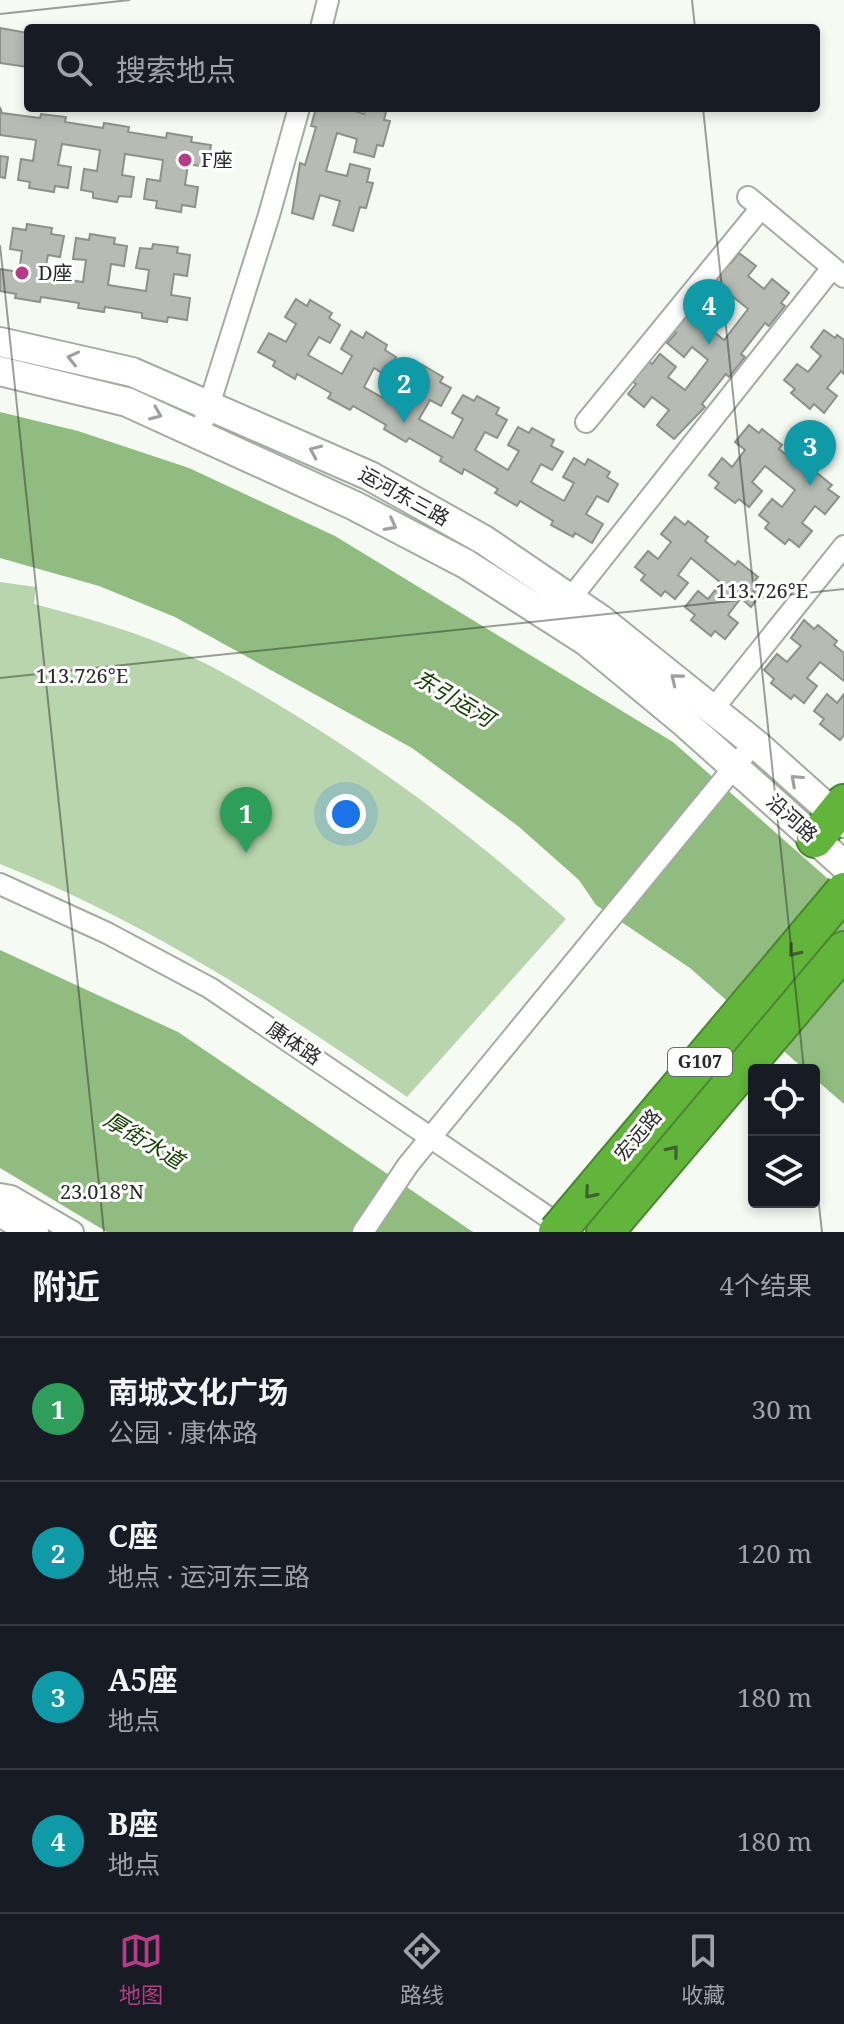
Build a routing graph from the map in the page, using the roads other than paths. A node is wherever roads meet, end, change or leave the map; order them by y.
1 (328, 0) edge
2 (322, 24) edge
3 (298, 112) edge
4 (838, 272) edge
5 (0, 342) edge
6 (0, 371) edge
7 (209, 404) junction
8 (586, 422) dead end
9 (200, 433) junction
10 (844, 546) edge
11 (570, 599) junction
12 (713, 709) junction
13 (756, 744) junction
14 (732, 773) junction
15 (834, 820) edge
16 (844, 865) edge
17 (0, 884) edge
18 (844, 891) edge
19 (844, 950) edge
20 (431, 1137) junction
21 (0, 1194) edge
22 (0, 1212) edge
23 (34, 1232) edge
24 (73, 1232) edge
25 (363, 1232) edge
26 (557, 1232) edge
27 (570, 1232) edge
28 (605, 1232) edge

1 - 2 street
3 - 7 street
4 - 8 street
4 - 11 street
7 -> 5 street, 运河东三路
6 -> 9 street, 运河东三路
7 - 9 street
11 -> 7 street, 运河东三路
9 -> 14 street, 运河东三路
10 - 12 street
12 -> 11 street, 运河东三路
12 - 13 street, 运河东三路
13 - 14 street
15 -> 13 street, 沿河路
14 - 15 street, 沿河路
14 - 20 street
15 - 16 street, 沿河路
17 - 20 street, 康体路
18 -> 26 highway, 宏远路 / G107, bridge
28 -> 19 highway, 宏远路 / G107
20 - 25 street
20 - 27 street, 康体路
21 - 24 street
22 - 23 street

